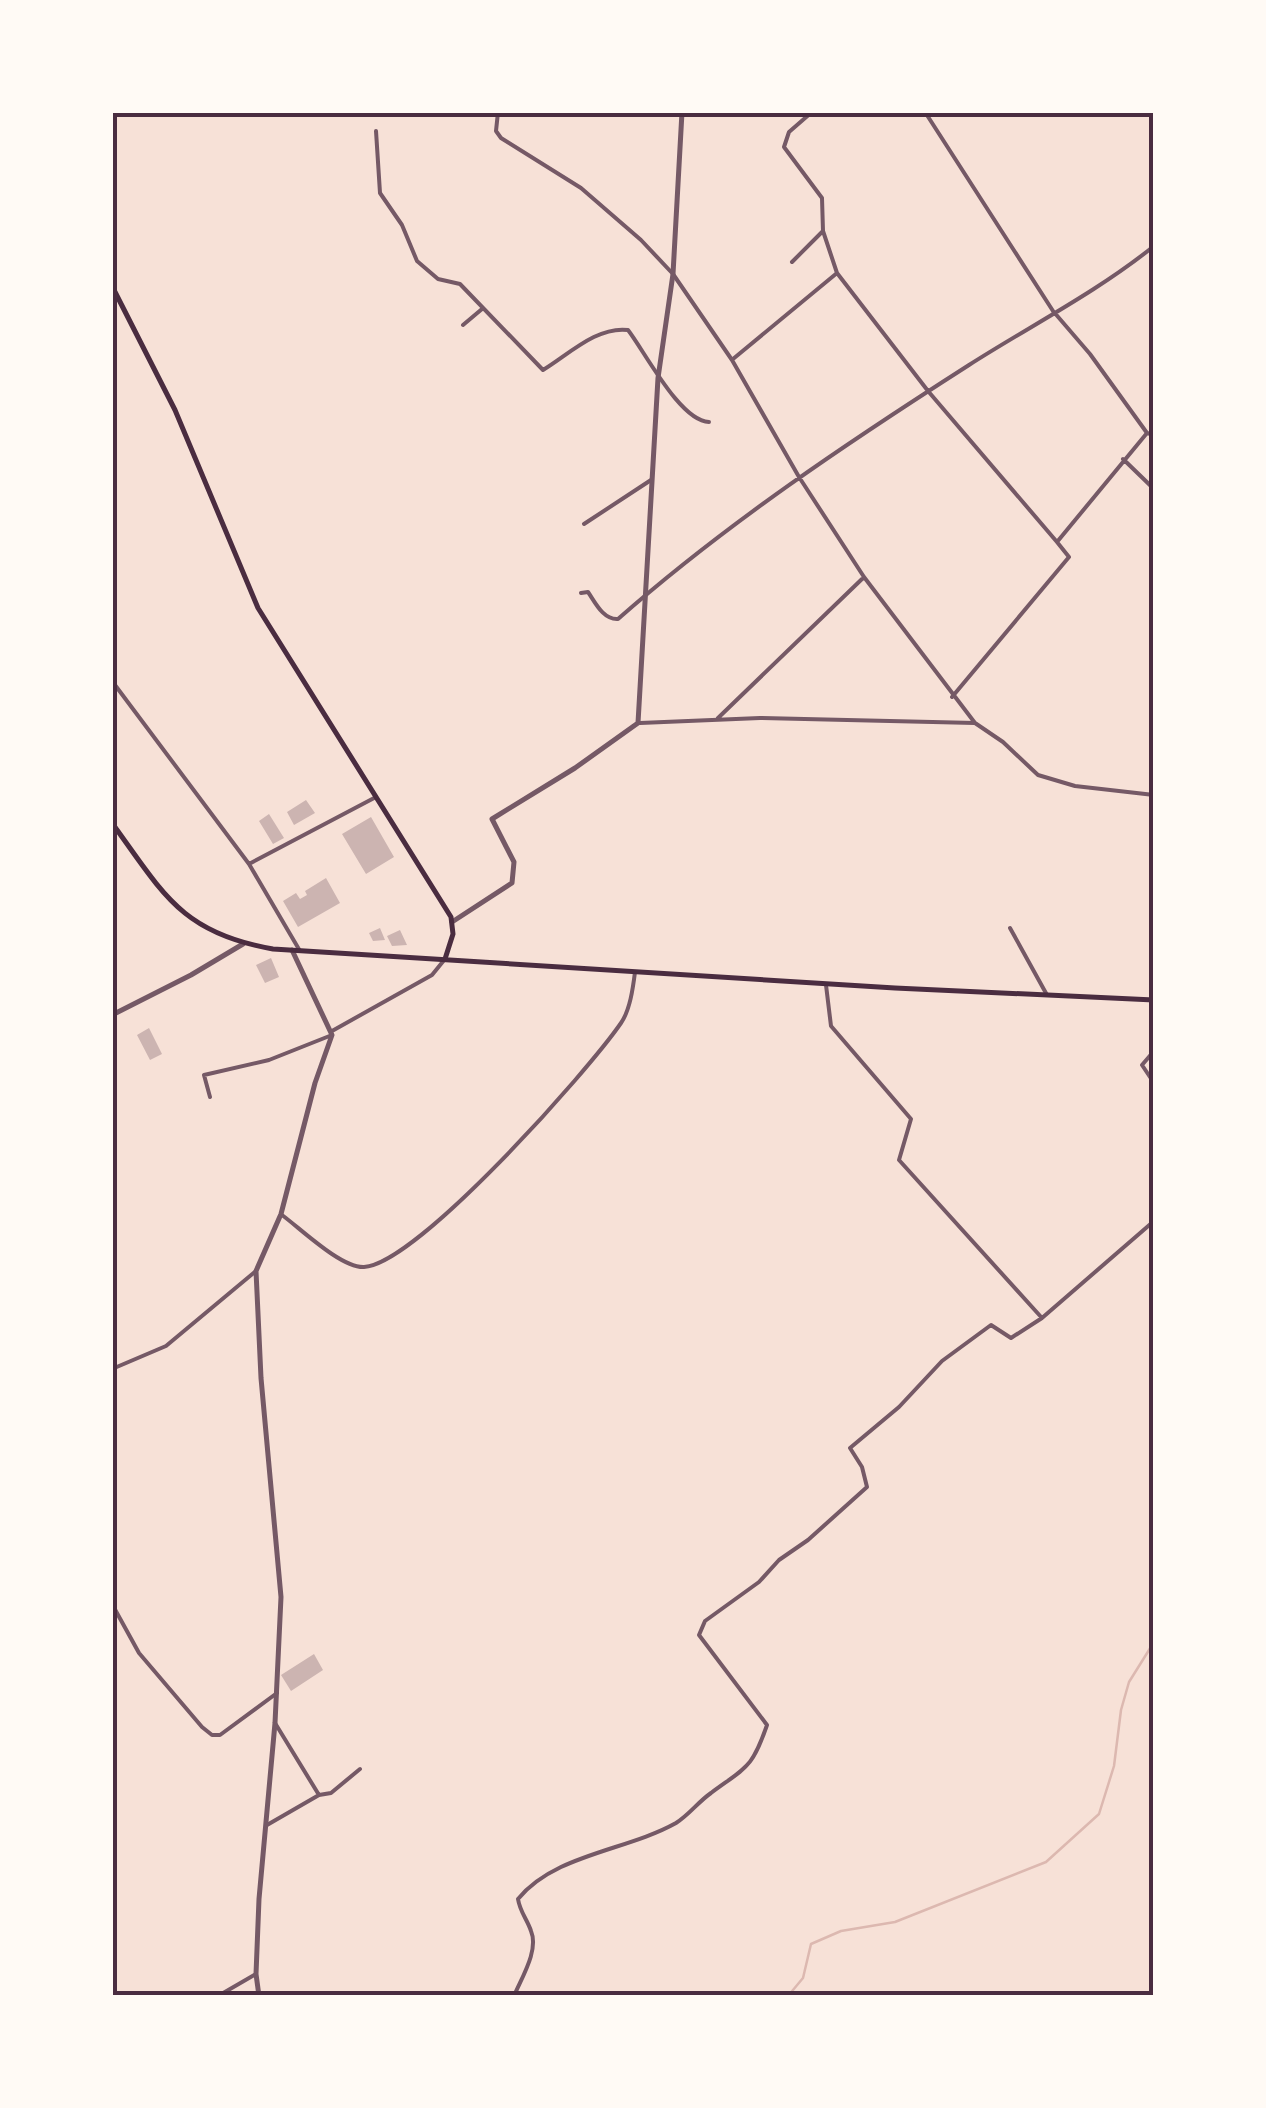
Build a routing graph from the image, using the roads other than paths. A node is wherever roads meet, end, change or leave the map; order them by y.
1 (498, 112) edge
2 (682, 112) edge
3 (812, 112) edge
4 (925, 112) edge
5 (376, 132) dead end
6 (823, 231) junction
7 (1154, 246) edge
8 (792, 262) dead end
9 (837, 272) junction
10 (673, 274) junction
11 (112, 286) edge
12 (482, 309) junction
13 (1054, 311) junction
14 (463, 325) dead end
15 (732, 360) junction
16 (658, 378) junction
17 (928, 391) junction
18 (708, 422) dead end
19 (1146, 433) junction
20 (1154, 435) edge
21 (1123, 458) junction
22 (799, 476) junction
23 (652, 479) junction
24 (1154, 489) edge
25 (584, 524) dead end
26 (1057, 542) junction
27 (864, 578) junction
28 (581, 593) dead end
29 (645, 595) junction
30 (112, 681) edge
31 (952, 697) junction
32 (718, 718) junction
33 (638, 723) junction
34 (974, 723) junction
35 (1154, 795) edge
36 (376, 796) junction
37 (112, 822) edge
38 (249, 864) junction
39 (452, 922) junction
40 (1010, 928) dead end
41 (243, 944) junction
42 (292, 950) junction
43 (300, 951) junction
44 (445, 959) junction
45 (635, 972) junction
46 (826, 984) junction
47 (1047, 995) junction
48 (1154, 1000) edge
49 (112, 1016) edge
50 (332, 1033) junction
51 (1154, 1051) edge
52 (1154, 1083) edge
53 (210, 1096) dead end
54 (281, 1214) junction
55 (1154, 1221) edge
56 (256, 1272) junction
57 (1042, 1318) junction
58 (112, 1369) edge
59 (112, 1604) edge
60 (277, 1693) junction
61 (275, 1723) junction
62 (360, 1769) dead end
63 (319, 1795) junction
64 (266, 1825) junction
65 (256, 1974) junction
66 (218, 1996) edge
67 (259, 1996) edge
68 (514, 1996) edge

1 - 10 street
2 - 10 street
3 - 6 street
4 - 13 street
5 - 12 street
6 - 8 street
6 - 9 street
7 - 13 street
9 - 15 street
9 - 17 street
10 - 15 street
10 - 16 street
11 - 36 main road
12 - 14 street
12 - 16 street
13 - 17 street
13 - 19 street
15 - 22 street
16 - 18 street
16 - 23 street
17 - 22 street
17 - 26 street
19 - 20 street
19 - 21 street
21 - 24 street
21 - 26 street
22 - 27 street
22 - 29 street
23 - 25 street
23 - 29 street
26 - 31 street
27 - 31 street
27 - 32 street
28 - 29 street
29 - 33 street
30 - 38 street
31 - 34 street
32 - 33 street
32 - 34 street
33 - 39 street
34 - 35 street
36 - 38 street
36 - 39 main road
37 - 41 main road
38 - 43 street
39 - 44 main road
40 - 47 street
41 - 42 main road
41 - 49 street
42 - 43 main road
42 - 50 street
43 - 44 main road
44 - 45 main road
44 - 50 street
45 - 46 main road
45 - 54 street
46 - 47 main road
46 - 57 street
47 - 48 main road
50 - 53 street
50 - 54 street
51 - 52 street
54 - 56 street
55 - 57 street
56 - 58 street
56 - 60 street
57 - 68 street
59 - 60 street
60 - 61 street
61 - 63 street
61 - 64 street
62 - 63 street
63 - 64 street
64 - 65 street
65 - 66 street
65 - 67 street

